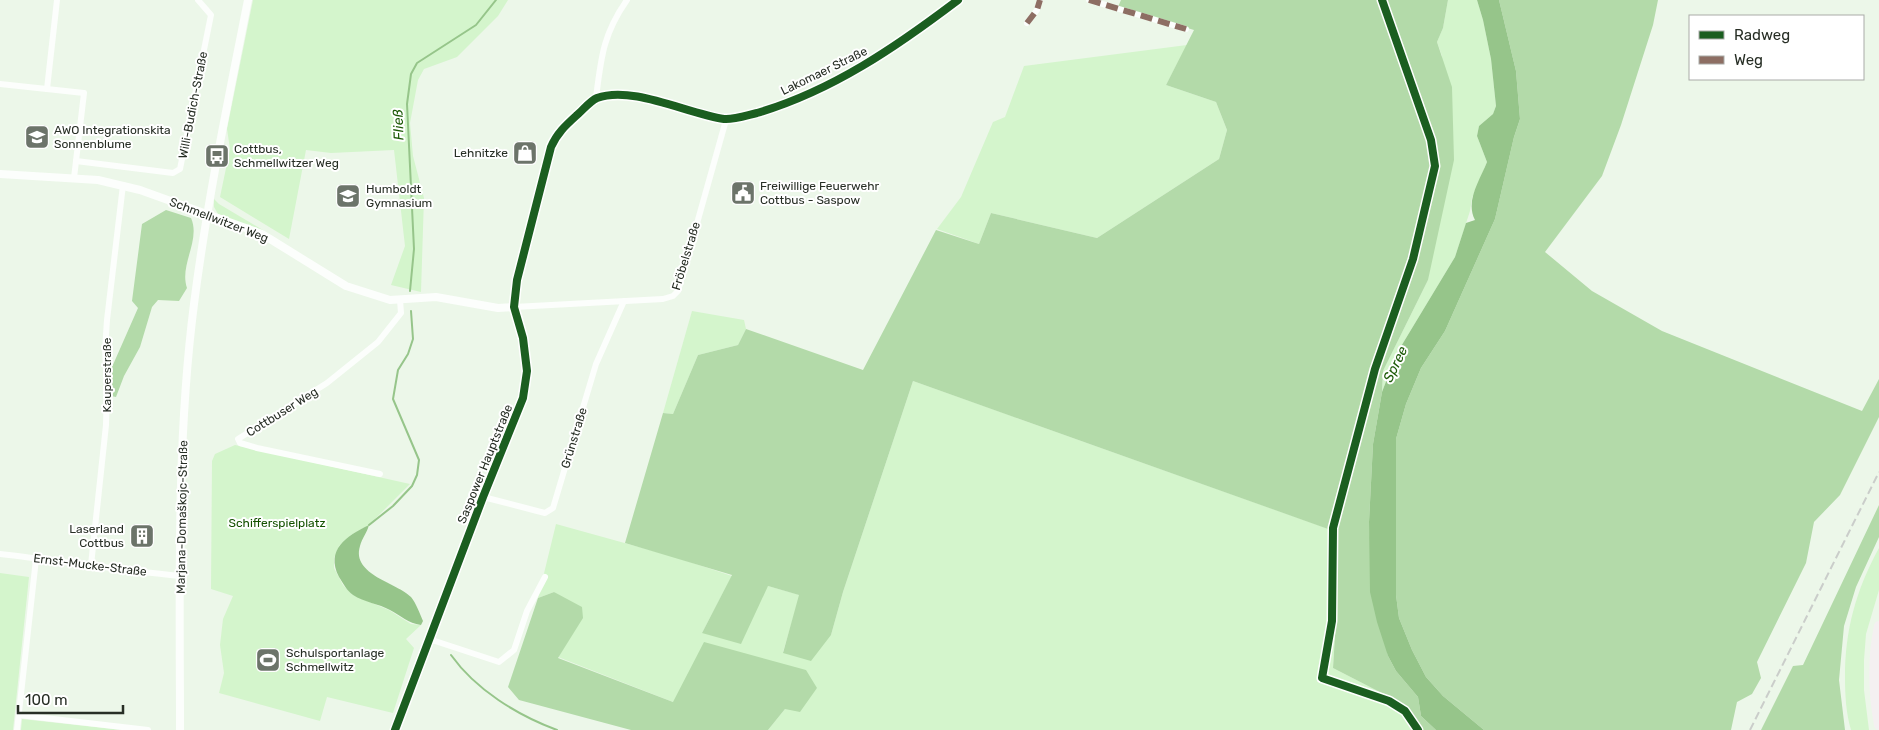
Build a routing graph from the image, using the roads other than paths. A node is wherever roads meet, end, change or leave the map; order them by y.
1 (57, 0) edge
2 (198, 0) edge
3 (248, 0) edge
4 (627, 0) edge
5 (958, 0) edge
6 (1040, 0) edge
7 (1088, 0) edge
8 (1027, 23) dead end
9 (1186, 29) dead end
10 (0, 84) edge
11 (47, 89) junction
12 (596, 98) junction
13 (726, 120) junction
14 (76, 160) junction
15 (0, 174) edge
16 (74, 178) junction
17 (123, 185) junction
18 (206, 214) junction
19 (400, 300) junction
20 (624, 301) junction
21 (514, 307) junction
22 (380, 474) dead end
23 (483, 497) junction
24 (0, 554) edge
25 (36, 558) junction
26 (91, 565) junction
27 (180, 576) junction
28 (545, 577) dead end
29 (1879, 626) edge
30 (429, 639) junction
31 (19, 715) junction
32 (1879, 725) edge
33 (17, 730) edge
34 (148, 730) edge
35 (180, 730) edge
36 (395, 730) edge

1 - 11 street
2 - 14 street, Willi-Budich-Straße
3 - 18 street, Marjana-Domaškojc-Straße
4 - 12 street
5 - 13 street, Lakomaer Straße
6 - 8 street
7 - 9 street
10 - 11 street
11 - 14 street
12 - 13 street, Lakomaer Straße
12 - 21 street, Saspower Hauptstraße
13 - 20 street, Fröbelstraße
14 - 16 street
15 - 16 street, Schmellwitzer Weg
16 - 17 street, Schmellwitzer Weg
17 - 18 street, Schmellwitzer Weg
17 - 26 street, Kauperstraße
18 - 19 street, Schmellwitzer Weg
18 - 27 street, Marjana-Domaškojc-Straße
19 - 21 street, Schmellwitzer Weg
19 - 22 street, Cottbuser Weg
20 - 21 street, Fröbelstraße
20 - 23 street, Grünstraße
21 - 23 street, Saspower Hauptstraße
23 - 30 street, Saspower Hauptstraße
24 - 25 street, Ernst-Mucke-Straße
25 - 26 street, Ernst-Mucke-Straße
25 - 31 street
26 - 27 street, Ernst-Mucke-Straße
27 - 35 street, Marjana-Domaškojc-Straße
28 - 30 street
29 - 32 main road
30 - 36 street, Saspower Hauptstraße
31 - 33 street
31 - 34 street

